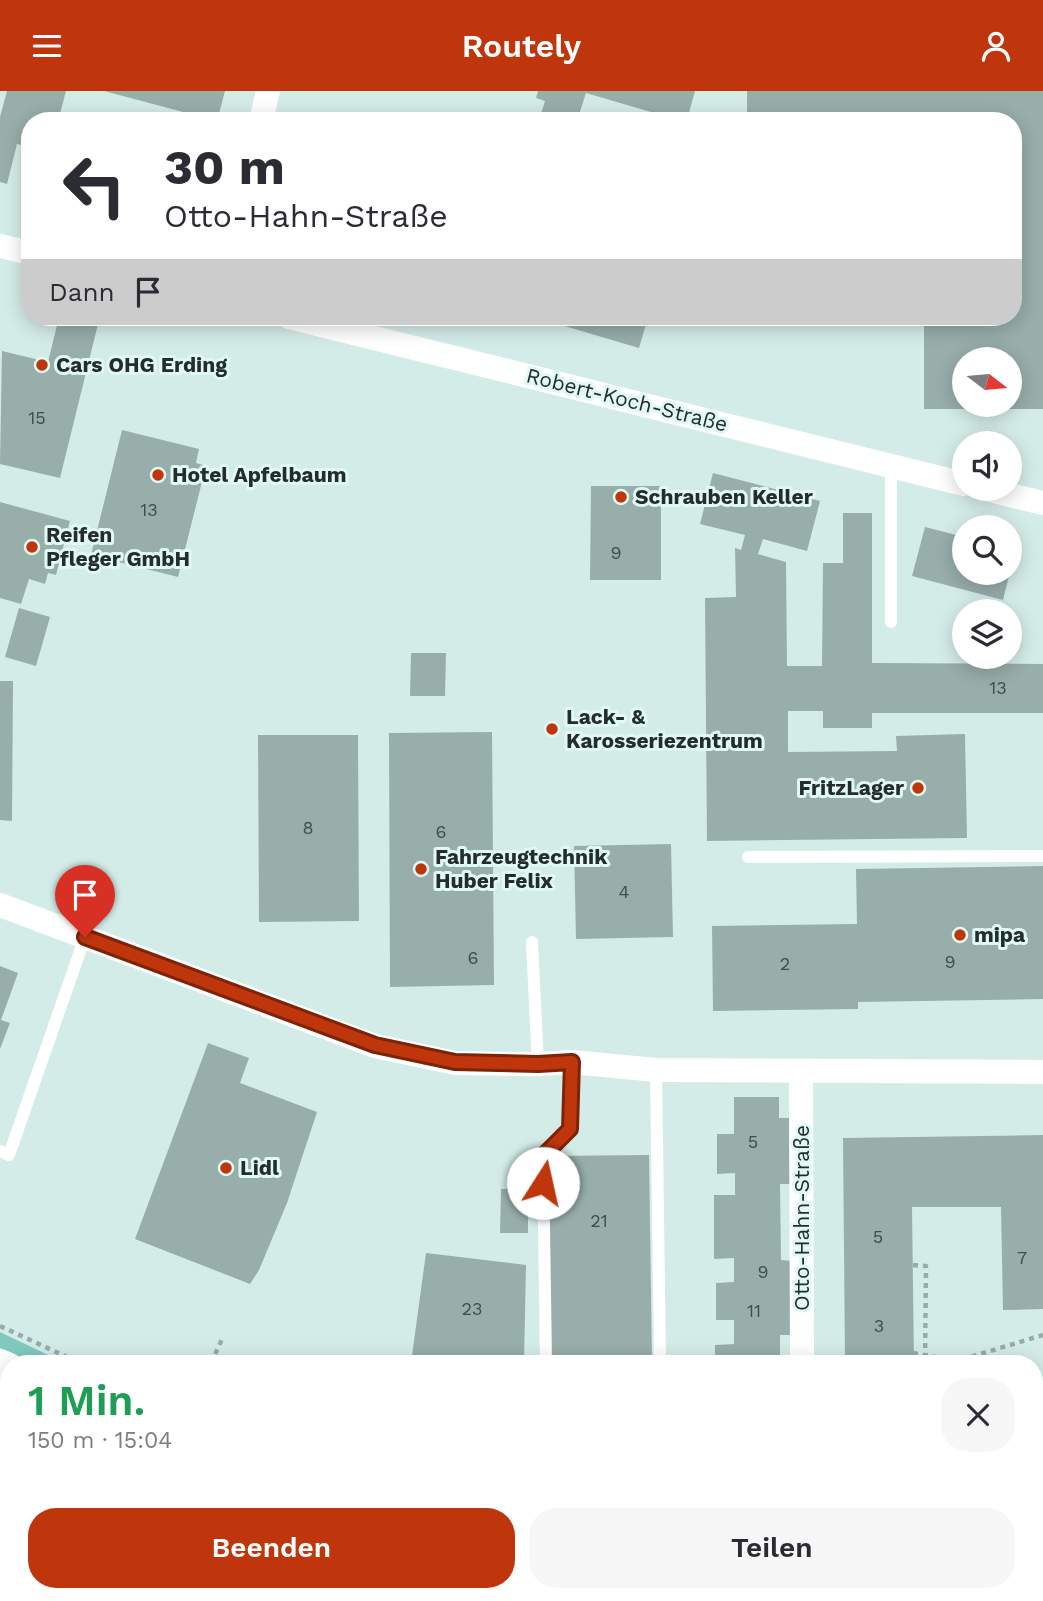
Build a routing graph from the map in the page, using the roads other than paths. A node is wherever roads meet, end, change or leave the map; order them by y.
1 (268, 91) edge
2 (263, 112) edge
3 (0, 246) edge
4 (21, 251) edge
5 (326, 326) edge
6 (891, 465) junction
7 (952, 481) edge
8 (1022, 498) edge
9 (1043, 503) edge
10 (891, 622) dead end
11 (1043, 856) edge
12 (748, 857) dead end
13 (0, 905) edge
14 (85, 937) junction
15 (532, 941) dead end
16 (572, 1062) junction
17 (538, 1064) junction
18 (656, 1070) junction
19 (800, 1072) junction
20 (1043, 1072) edge
21 (0, 1151) edge
22 (546, 1355) edge
23 (660, 1355) edge
24 (803, 1355) edge

1 - 2 street
3 - 4 street
5 - 6 street, Robert-Koch-Straße
6 - 7 street, Robert-Koch-Straße
6 - 10 lane
8 - 9 street
11 - 12 lane
13 - 14 street
14 - 17 street
14 - 21 lane
15 - 17 lane
16 - 17 street
16 - 18 street
16 - 22 lane
18 - 19 street
18 - 23 lane
19 - 20 street
19 - 24 street, Otto-Hahn-Straße

